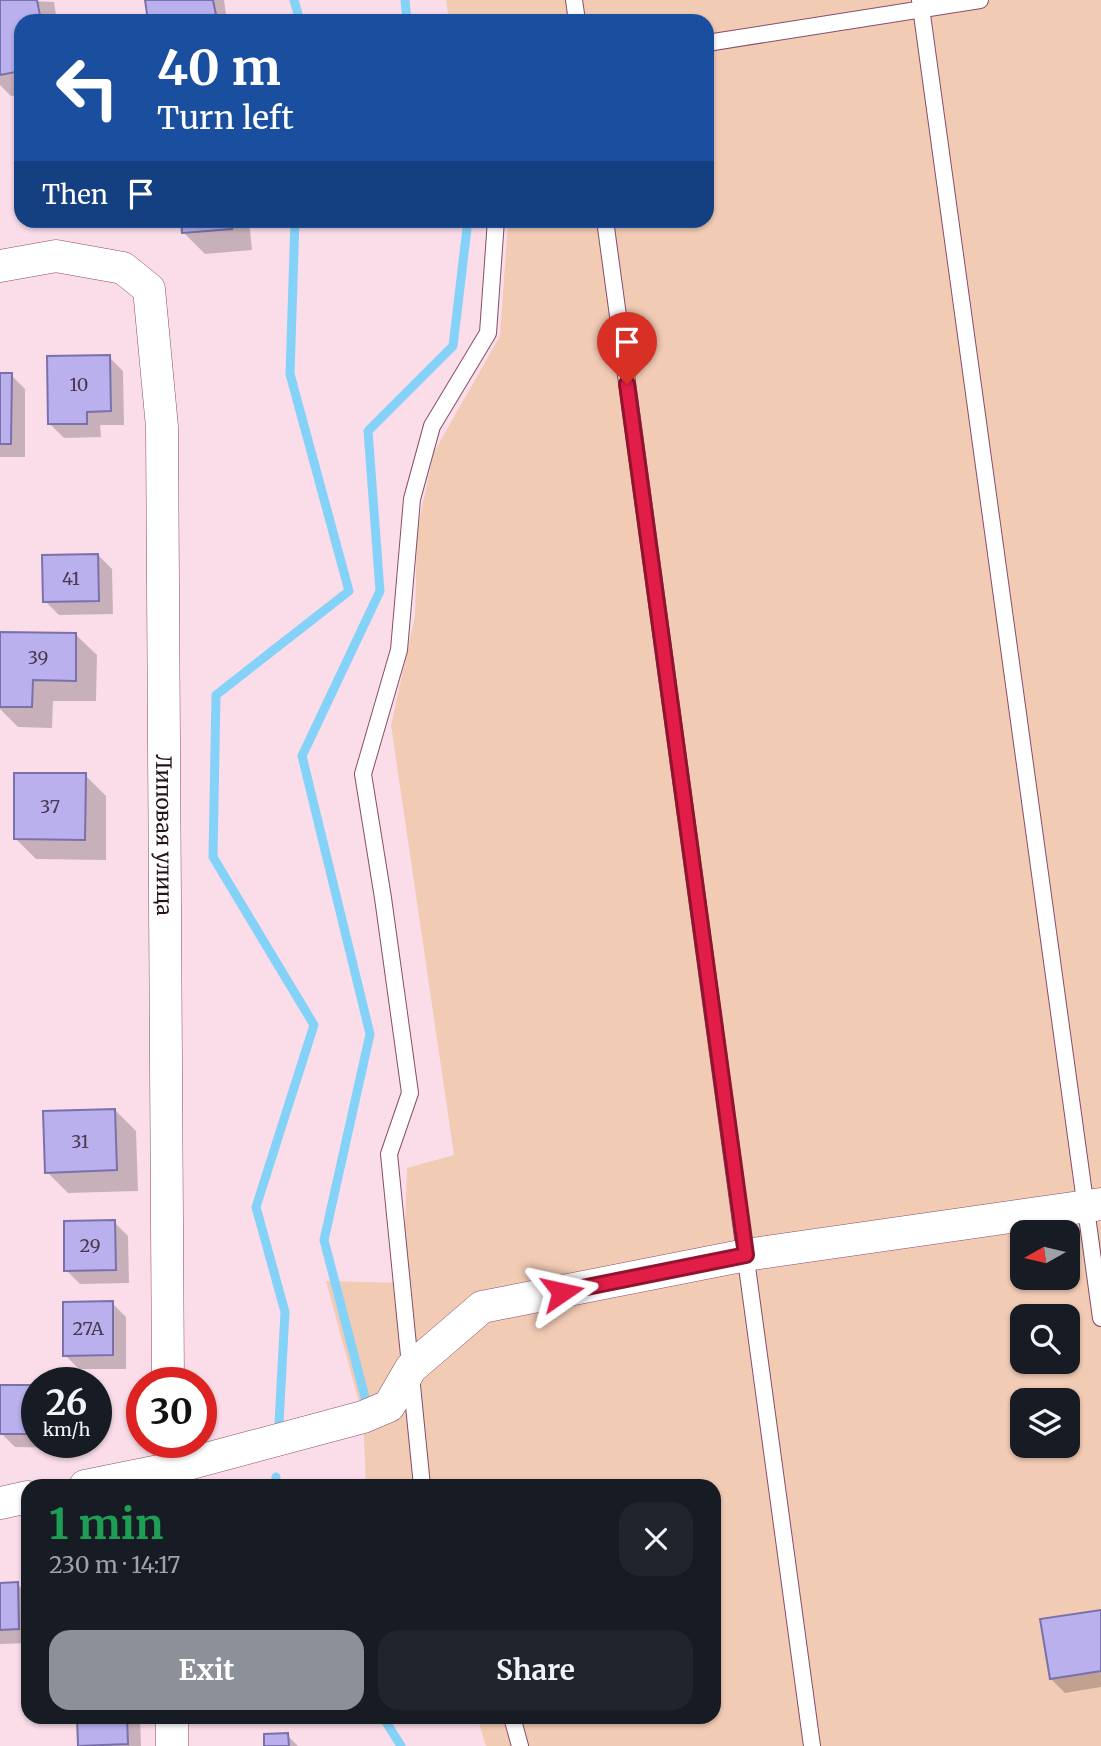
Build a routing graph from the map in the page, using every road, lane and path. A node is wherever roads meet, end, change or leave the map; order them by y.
1 (980, 0) edge
2 (920, 5) edge
3 (714, 42) edge
4 (495, 228) edge
5 (606, 228) edge
6 (0, 266) edge
7 (1093, 1205) edge
8 (746, 1255) junction
9 (1101, 1318) edge
10 (168, 1367) edge
11 (411, 1368) junction
12 (169, 1466) edge
13 (114, 1479) edge
14 (421, 1479) edge
15 (21, 1498) edge
16 (0, 1503) edge
17 (172, 1724) edge
18 (514, 1724) edge
19 (172, 1746) edge
20 (520, 1746) edge
21 (812, 1746) edge

1 - 2 lane
2 - 3 lane
2 - 7 lane
4 - 11 lane
5 - 8 lane
6 - 10 street, Липовая улица
7 - 8 street
7 - 9 lane
8 - 11 street
8 - 21 lane
11 - 12 street
11 - 14 lane
12 - 13 street
15 - 16 street
17 - 19 street
18 - 20 lane

